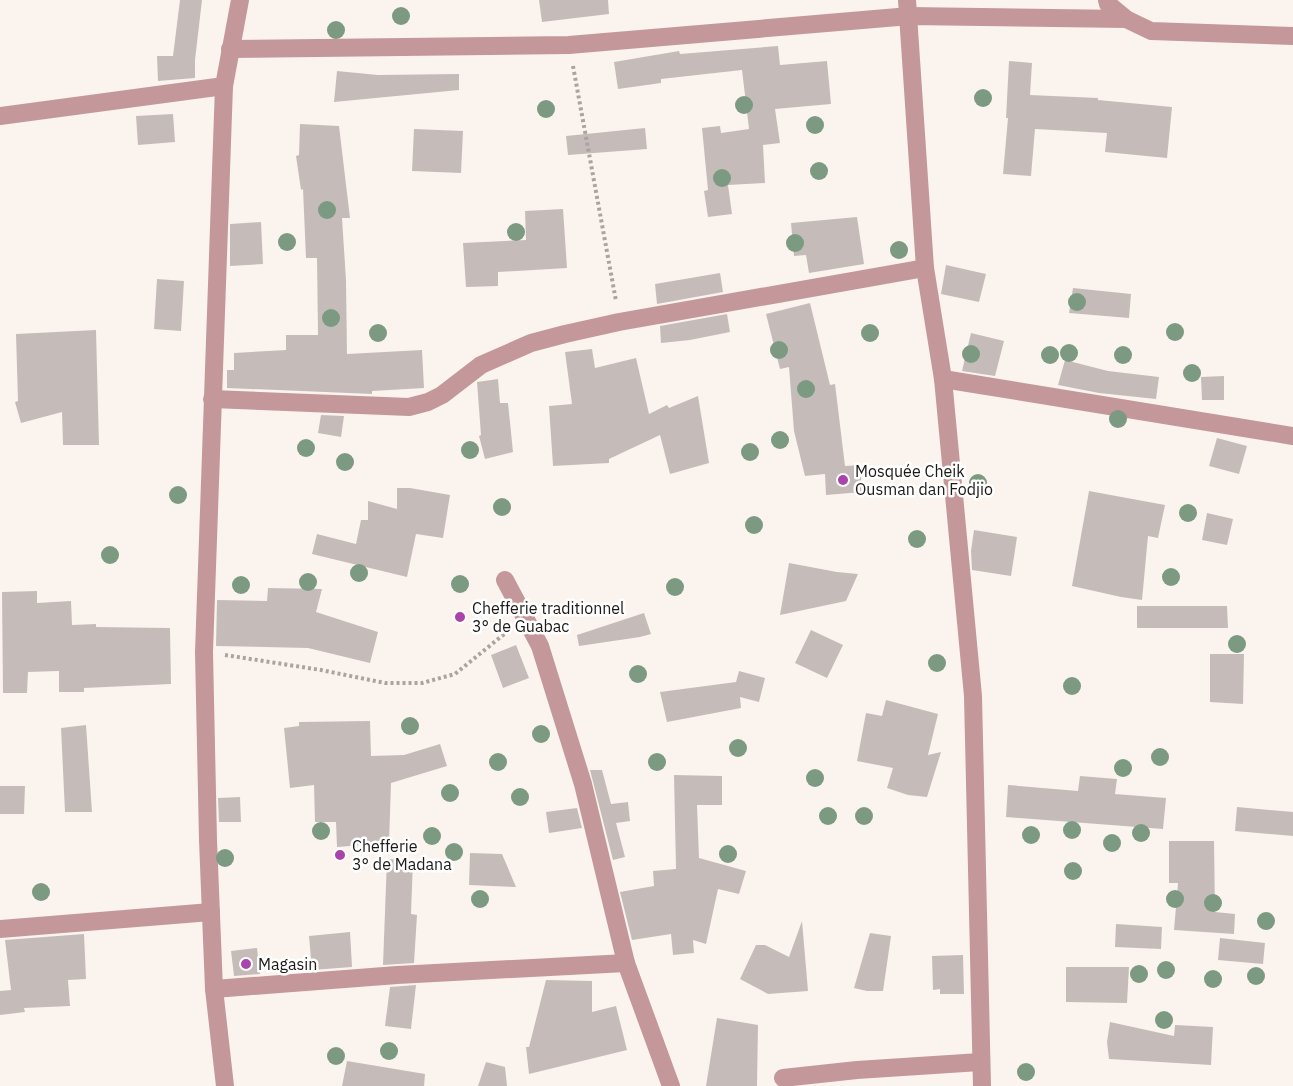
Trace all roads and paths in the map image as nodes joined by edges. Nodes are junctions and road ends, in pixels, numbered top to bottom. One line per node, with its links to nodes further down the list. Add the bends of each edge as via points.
1 (240, 0): 7 (street)
2 (1107, 0): 4 (street)
3 (908, 8): 4 (street); 6 (street); 10 (street)
4 (1126, 19): 5 (street, via 1151,31)
5 (1293, 36)
6 (569, 45): 7 (street); 11 (path)
7 (230, 49): 8 (street)
8 (224, 86): 9 (street); 13 (street)
9 (0, 116)
10 (925, 268): 11 (street); 12 (street)
11 (620, 322): 13 (street, via 531,343 482,365 442,395 409,407)
12 (943, 379): 14 (street); 22 (street, via 973,696)
13 (212, 399): 17 (street)
14 (1293, 436)
15 (505, 580): 16 (street)
16 (524, 618): 17 (path, via 455,674 422,683 385,683); 20 (street, via 540,646 584,784)
17 (204, 652): 18 (street)
18 (211, 912): 19 (street); 21 (street)
19 (0, 929)
20 (626, 963): 21 (street); 25 (street)
21 (214, 989): 24 (street)
22 (980, 1062): 23 (street); 26 (street)
23 (783, 1078)
24 (225, 1086)
25 (671, 1086)
26 (982, 1086)

